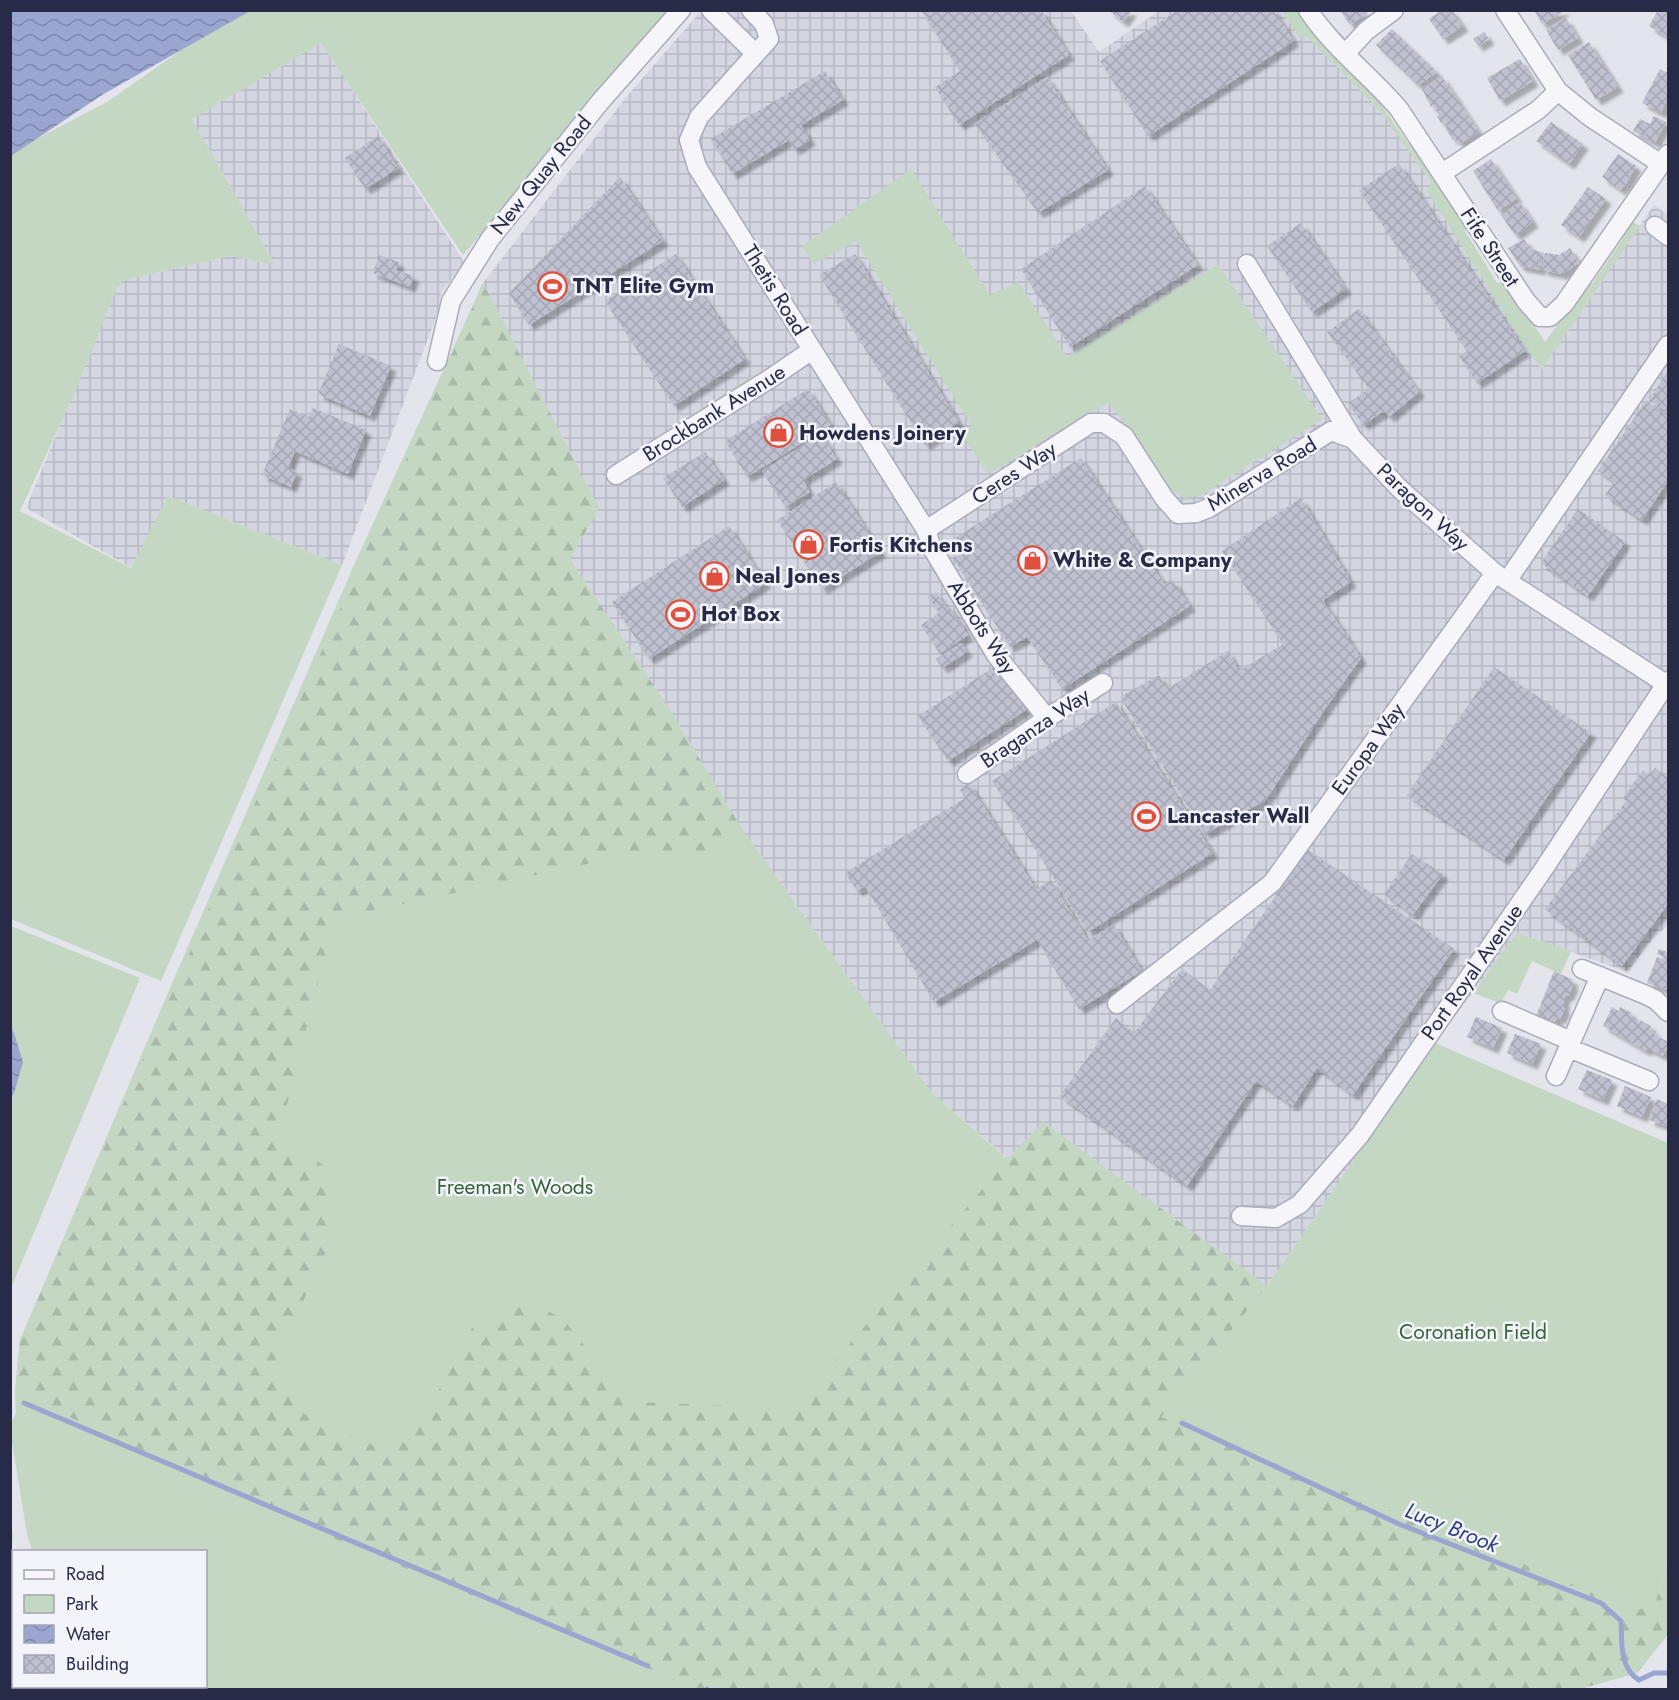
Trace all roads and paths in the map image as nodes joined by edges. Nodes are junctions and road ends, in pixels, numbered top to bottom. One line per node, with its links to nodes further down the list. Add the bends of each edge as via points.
1 (681, 10): 15 (street, New Quay Road, via 600,102 490,239 451,300)
2 (711, 10): 7 (street)
3 (751, 10): 7 (street, Thetis Road, via 764,24 769,39)
4 (1308, 10): 8 (street, Fife Street)
5 (1394, 10): 8 (street)
6 (1504, 10): 9 (street)
7 (755, 53): 14 (street, Thetis Road, via 699,117 689,140 697,167)
8 (1345, 54): 11 (street, Fife Street, via 1399,109)
9 (1558, 91): 10 (street, via 1590,117); 11 (street, via 1538,110)
10 (1665, 159): 11 (street, Fife Street, via 1564,304 1545,318 1526,301)
11 (1442, 173)
12 (1246, 264): 17 (street, Paragon Way)
13 (1668, 345): 20 (street, Europa Way)
14 (812, 350): 18 (street, Brockbank Avenue); 19 (street, Thetis Road)
15 (437, 361)
16 (1104, 423): 17 (street, Minerva Road, via 1124,436 1178,514 1209,508 1331,431); 19 (street, Ceres Way, via 1091,423)
17 (1353, 439): 20 (street, Paragon Way, via 1400,489)
18 (616, 475)
19 (926, 530): 23 (street, Abbots Way, via 932,548 996,655)
20 (1501, 577): 21 (street, Paragon Way); 27 (street, Europa Way, via 1272,883)
21 (1667, 682): 33 (street, Port Royal Avenue, via 1360,1135 1300,1204 1276,1218)
22 (1103, 683): 23 (street, Braganza Way)
23 (1047, 718): 24 (street, Braganza Way)
24 (967, 774)
25 (1582, 969): 26 (street)
26 (1600, 976): 29 (street, via 1656,1000); 30 (street)
27 (1117, 1004)
28 (1502, 1011): 30 (street)
29 (1668, 1012)
30 (1570, 1044): 31 (street); 32 (street)
31 (1556, 1076)
32 (1649, 1082)
33 (1241, 1216)

